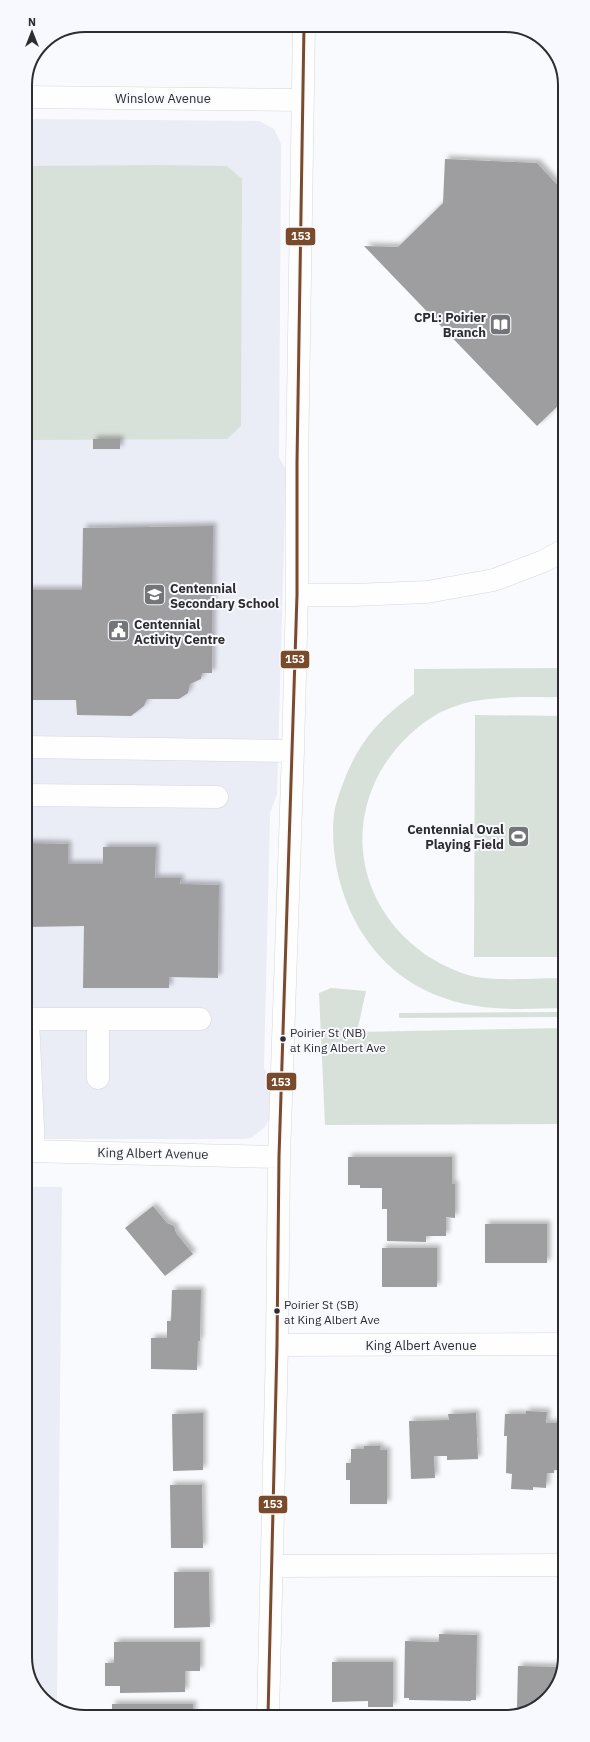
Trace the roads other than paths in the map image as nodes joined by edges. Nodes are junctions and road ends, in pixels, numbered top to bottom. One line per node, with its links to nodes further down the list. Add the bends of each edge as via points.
1 (304, 32): 3 (street)
2 (32, 97): 3 (street, Winslow Avenue)
3 (302, 100): 5 (street)
4 (558, 553): 5 (street, via 487,582 427,592)
5 (297, 595): 7 (street)
6 (32, 748): 7 (street)
7 (293, 751): 15 (street)
8 (32, 795): 9 (street)
9 (217, 797)
10 (32, 1018): 11 (street)
11 (98, 1019): 12 (street); 13 (street)
12 (200, 1019)
13 (98, 1078)
14 (32, 1151): 15 (street, King Albert Avenue)
15 (279, 1157): 17 (street)
16 (558, 1344): 17 (street, King Albert Avenue)
17 (278, 1345): 19 (street)
18 (558, 1565): 19 (street)
19 (272, 1566): 20 (street)
20 (268, 1710)

